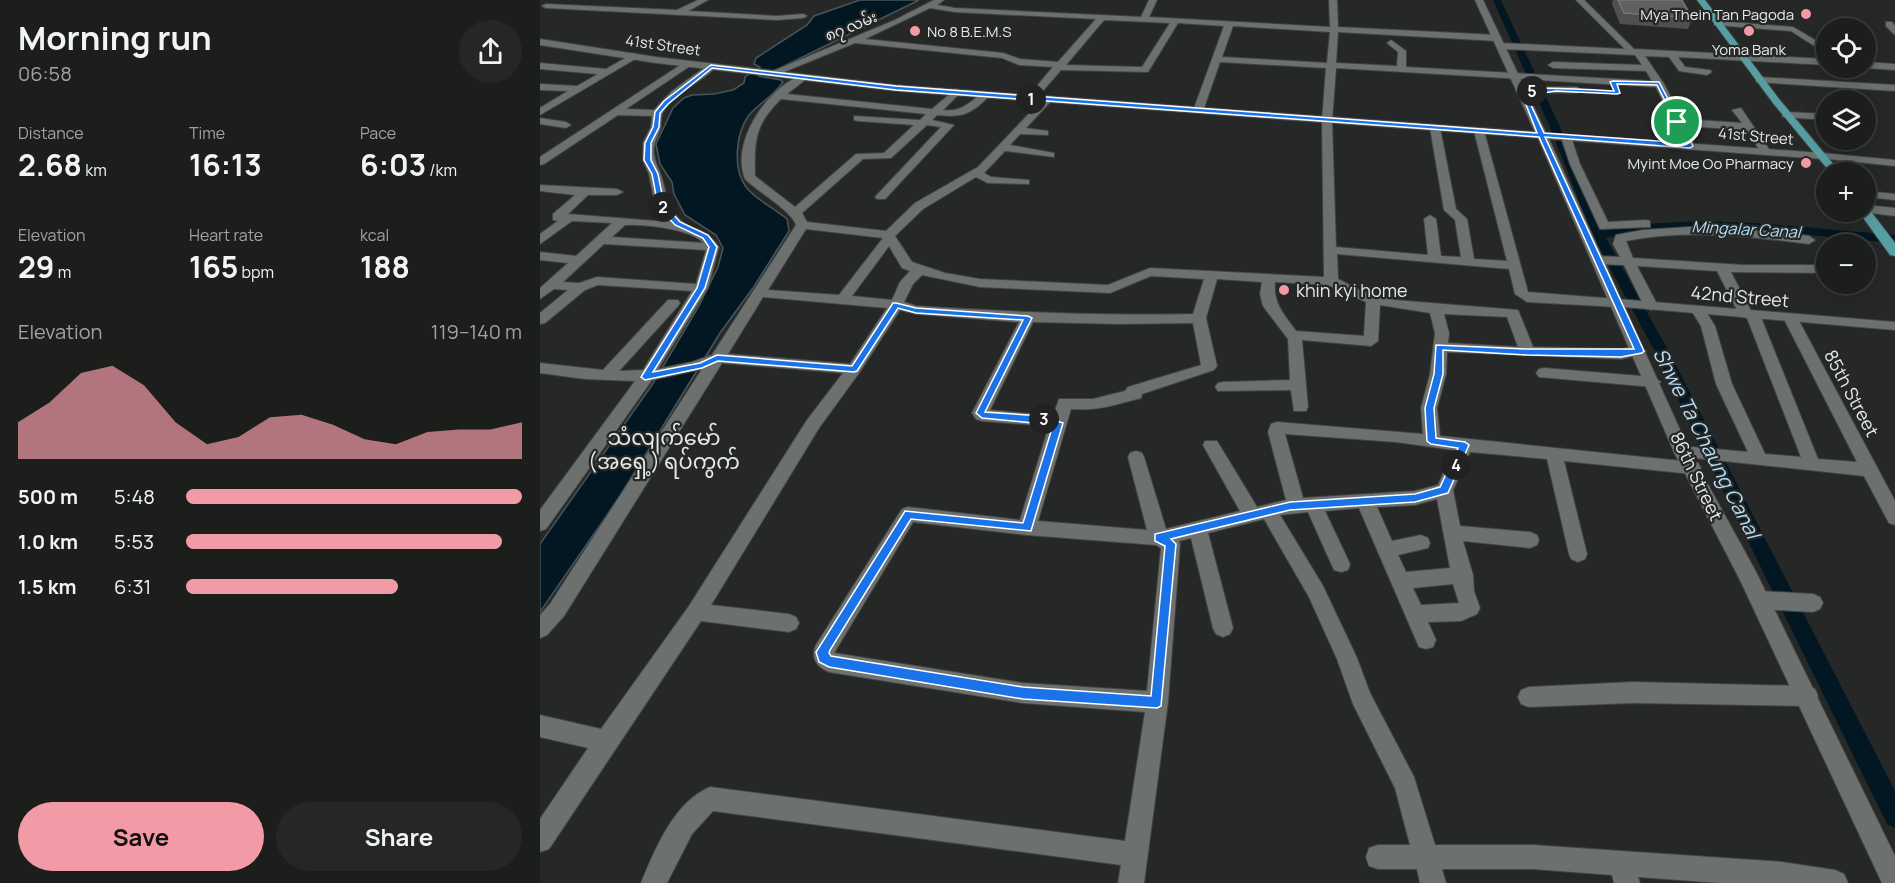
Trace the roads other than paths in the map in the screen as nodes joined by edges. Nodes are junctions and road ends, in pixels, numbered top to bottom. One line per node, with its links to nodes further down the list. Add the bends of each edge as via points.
1 (559, 0): 10 (street)
2 (705, 0): 11 (street)
3 (940, 0): 9 (street, ၈၇ လမ်း)
4 (1153, 0): 14 (street)
5 (1333, 0): 18 (street)
6 (1479, 0): 22 (street, 86th Street)
7 (1580, 0): 25 (street)
8 (1701, 0): 17 (main road)
9 (929, 6): 13 (street); 19 (street, ၈၇ လမ်း)
10 (543, 8): 11 (street)
11 (679, 13): 12 (street)
12 (803, 16)
13 (1102, 17): 14 (street); 34 (street)
14 (1144, 18): 15 (street)
15 (1176, 20): 16 (street); 34 (street, via 1146,70)
16 (1230, 22): 18 (street); 29 (street)
17 (1717, 23): 23 (street, via 1793,29); 28 (main road)
18 (1334, 28): 22 (street); 32 (street)
19 (853, 40): 34 (street, via 1003,56 1019,62); 43 (street, ၈၇ လမ်း)
20 (540, 42): 27 (street, 41st Street)
21 (1390, 43): 40 (street, via 1402,51)
22 (1503, 43): 24 (street); 45 (street, 86th Street)
23 (1816, 44)
24 (1548, 48): 25 (street); 33 (street)
25 (1634, 51): 26 (street); 38 (street)
26 (1671, 53): 28 (street); 42 (street, via 1682,69)
27 (634, 56): 31 (street, 41st Street); 41 (street)
28 (1742, 56): 30 (street); 48 (main road)
29 (1216, 59): 32 (street); 65 (street)
30 (1816, 61)
31 (688, 64): 36 (street, 41st Street); 66 (street)
32 (1330, 64): 40 (street); 73 (street)
33 (1552, 65): 38 (street); 47 (street)
34 (1058, 66): 61 (street)
35 (1876, 66): 39 (street)
36 (711, 67): 43 (street, 41st Street); 68 (street, via 675,93)
37 (542, 68): 41 (street)
38 (1649, 68): 51 (street)
39 (1894, 68)
40 (1401, 69): 45 (street)
41 (608, 72): 49 (street)
42 (1707, 72)
43 (771, 74): 46 (street, 41st Street)
44 (540, 77): 49 (street)
45 (1520, 77): 47 (street); 55 (street, 86th Street)
46 (802, 78): 57 (street, 41st Street); 60 (street)
47 (1555, 78): 50 (street)
48 (1759, 80): 53 (street); 69 (main road)
49 (592, 81): 54 (street)
50 (1613, 82): 51 (street); 58 (street)
51 (1659, 84): 74 (street)
52 (540, 87): 54 (street)
53 (1895, 88)
54 (578, 89): 63 (street)
55 (1527, 90): 56 (street); 82 (street, 86th Street)
56 (1588, 91)
57 (956, 93): 59 (street, 41st Street); 67 (street)
58 (1617, 93)
59 (985, 95): 61 (street, 41st Street); 67 (street, via 963,113)
60 (779, 96): 67 (street); 103 (street, via 757,122 749,140 749,177)
61 (1031, 99): 62 (street, 41st Street)
62 (1047, 100): 65 (street, 41st Street); 79 (street)
63 (541, 110)
64 (1737, 110): 77 (street)
65 (1197, 111): 73 (street, 41st Street)
66 (616, 112): 68 (street); 89 (street)
67 (935, 112): 75 (street)
68 (657, 113): 107 (street, via 656,127 648,143 648,160 661,204)
69 (1787, 114): 70 (street); 88 (main road)
70 (1816, 116)
71 (858, 118): 75 (street)
72 (540, 121): 76 (street)
73 (1327, 121): 78 (street, 41st Street); 114 (street)
74 (1677, 122): 77 (street); 84 (street)
75 (923, 123): 98 (street, via 949,125); 103 (street, via 887,156 857,158)
76 (566, 124)
77 (1750, 127): 86 (street)
78 (1435, 128): 80 (street, 41st Street); 120 (street, via 1450,210 1461,219)
79 (1018, 131): 81 (street); 85 (street)
80 (1479, 131): 82 (street, 41st Street); 122 (street)
81 (1044, 133)
82 (1544, 135): 83 (street, 41st Street); 119 (street, 86th Street)
83 (1564, 137): 84 (street, 41st Street); 108 (street, via 1604,226)
84 (1690, 146): 86 (street, 41st Street)
85 (1003, 147): 87 (street); 92 (street)
86 (1766, 152): 88 (street, 41st Street)
87 (1050, 155)
88 (1822, 156): 90 (main road); 91 (street, 41st Street)
89 (540, 162)
90 (1827, 162)
91 (1895, 163)
92 (977, 173): 93 (street, via 988,180); 109 (street, via 919,206)
93 (1024, 182)
94 (540, 188): 95 (street)
95 (585, 192): 96 (street); 102 (street, via 557,216)
96 (617, 192)
97 (1876, 195): 99 (street)
98 (881, 197)
99 (1895, 197)
100 (1895, 212): 101 (street)
101 (1876, 213)
102 (569, 218): 105 (street); 110 (street)
103 (799, 219): 109 (street); 132 (street)
104 (1430, 219): 117 (street)
105 (622, 221): 107 (street, via 650,221 658,226); 111 (street)
106 (1873, 222): 115 (main road)
107 (677, 224): 113 (street, via 706,237)
108 (1720, 224)
109 (889, 236): 124 (street, via 907,265); 134 (street)
110 (540, 240)
111 (603, 240): 113 (street); 118 (street)
112 (1809, 240): 121 (street, via 1720,232 1648,233 1618,240)
113 (713, 247): 131 (street)
114 (1329, 250): 117 (street); 128 (street)
115 (1894, 250)
116 (540, 256): 118 (street)
117 (1435, 259): 120 (street)
118 (581, 260): 129 (street)
119 (1603, 261): 121 (street); 137 (street, 86th Street)
120 (1468, 262): 122 (street)
121 (1628, 262): 123 (street); 139 (street)
122 (1515, 266): 137 (street, 42nd Street, via 1522,294 1527,298)
123 (1722, 268): 125 (street); 142 (street)
124 (919, 270): 126 (street, via 980,283 1110,289 1150,272); 138 (street)
125 (1816, 270)
126 (1212, 275): 127 (street); 144 (street)
127 (1269, 278): 128 (street); 148 (street, via 1270,306)
128 (1331, 281): 135 (street)
129 (550, 283): 130 (street); 133 (street)
130 (580, 287): 131 (street, via 598,281); 146 (street)
131 (701, 288): 157 (street)
132 (759, 293): 134 (street); 152 (street)
133 (540, 295)
134 (843, 299): 138 (street)
135 (1373, 300): 140 (street); 148 (street, via 1371,341)
136 (673, 303): 156 (street)
137 (1623, 303): 139 (street, 42nd Street); 150 (street, 86th Street)
138 (896, 305): 143 (street, via 916,310); 153 (street)
139 (1649, 306): 141 (street, 42nd Street)
140 (1436, 309): 149 (street, via 1442,333); 151 (street, via 1513,313)
141 (1698, 310): 142 (street, 42nd Street); 169 (street, via 1708,326 1724,384)
142 (1749, 315): 145 (street, 42nd Street); 170 (street)
143 (1028, 318): 144 (street); 162 (street, via 980,413)
144 (1199, 318): 162 (street, via 1207,368 1133,391 1135,394 1107,404 1065,403)
145 (1791, 319): 147 (street, 42nd Street); 171 (street, 85th Street)
146 (540, 320)
147 (1895, 326)
148 (1292, 335): 159 (street)
149 (1439, 347): 151 (street); 163 (street, via 1438,374 1429,408)
150 (1639, 351): 151 (street); 158 (street, 86th Street)
151 (1527, 352)
152 (710, 362): 153 (street); 157 (street); 196 (street, via 557,610)
153 (854, 369): 192 (street, via 813,424)
154 (542, 370): 156 (street)
155 (1544, 373): 158 (street)
156 (607, 375): 157 (street)
157 (649, 377): 178 (street)
158 (1653, 382): 168 (street, 86th Street)
159 (1298, 385): 160 (street); 161 (street)
160 (1223, 387)
161 (1300, 407)
162 (1058, 423): 179 (street)
163 (1431, 441): 165 (street); 175 (street, via 1277,428)
164 (1211, 445): 176 (street)
165 (1465, 445): 166 (street); 172 (street)
166 (1554, 455): 168 (street); 186 (street)
167 (1136, 457): 182 (street)
168 (1691, 458): 169 (street); 190 (street, 86th Street)
169 (1760, 460): 170 (street)
170 (1812, 465): 171 (street)
171 (1871, 470): 173 (street, 85th Street)
172 (1444, 490): 174 (street, via 1415,498); 181 (street)
173 (1889, 495): 177 (street, 85th Street)
174 (1365, 501): 175 (street); 185 (street)
175 (1305, 505): 176 (street); 187 (street)
176 (1261, 513): 180 (street); 206 (street, via 1281,535 1316,592 1347,658 1360,697 1406,785)
177 (1895, 518)
178 (540, 524)
179 (1027, 528): 182 (street); 200 (street, via 908,514 826,646 824,658 829,662 1023,693)
180 (1198, 529): 182 (street); 195 (street)
181 (1453, 533): 183 (street); 188 (street)
182 (1159, 538): 200 (street, via 1171,544)
183 (1530, 540)
184 (1422, 543): 185 (street)
185 (1386, 550): 189 (street)
186 (1578, 554)
187 (1341, 564)
188 (1462, 575): 189 (street); 193 (street, via 1470,608)
189 (1400, 581): 193 (street)
190 (1769, 600): 191 (street); 198 (street, 86th Street)
191 (1806, 602)
192 (696, 612): 194 (street); 202 (street)
193 (1416, 614): 197 (street)
194 (789, 623)
195 (1223, 628)
196 (540, 629)
197 (1426, 640)
198 (1807, 696): 199 (street, via 1642,690); 213 (street, 86th Street)
199 (1529, 697)
200 (1157, 702): 204 (street)
201 (540, 726): 202 (street)
202 (606, 741): 203 (street)
203 (540, 840)
204 (1135, 855): 209 (street, via 710,799 698,806 686,822); 210 (street)
205 (1378, 857): 206 (street)
206 (1426, 858): 207 (street, via 1533,857); 211 (street)
207 (1625, 873): 208 (street)
208 (1683, 876): 212 (street, via 1782,875)
209 (654, 883)
210 (1131, 883)
211 (1433, 883)
212 (1835, 883)
213 (1895, 883)

